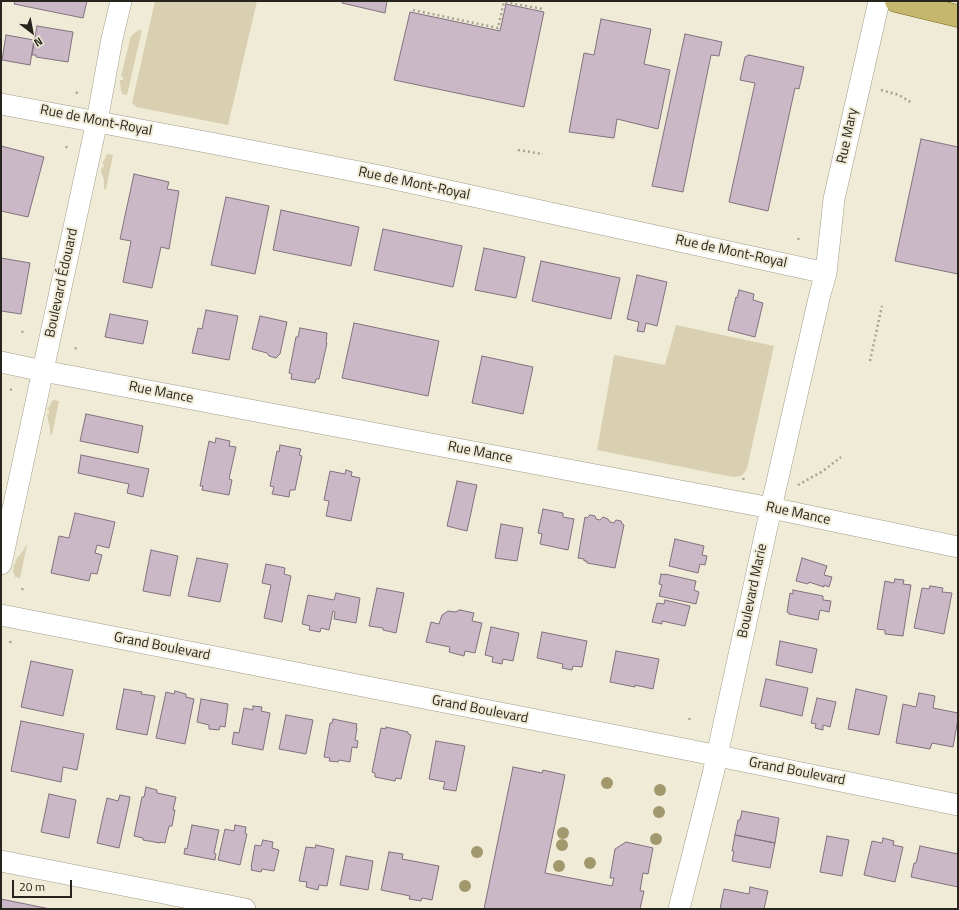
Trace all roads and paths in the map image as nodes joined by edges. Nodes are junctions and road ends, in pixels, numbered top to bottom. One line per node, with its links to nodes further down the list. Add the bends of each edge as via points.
1 (121, 1): 11 (street, Boulevard Édouard)
2 (879, 1): 14 (street, Rue Mary, via 834,199)
3 (896, 1): 7 (main road)
4 (517, 4): 5 (path); 6 (path, via 504,2 498,28)
5 (543, 8)
6 (413, 10)
7 (958, 16)
8 (881, 90): 10 (path, via 898,95)
9 (1, 104): 11 (street, Rue de Mont-Royal)
10 (912, 104)
11 (97, 121): 14 (street, Rue de Mont-Royal, via 385,177); 18 (street, Boulevard Édouard)
12 (518, 150): 13 (path)
13 (543, 154)
14 (826, 273): 21 (street, Boulevard Marie)
15 (882, 306): 16 (path)
16 (870, 361)
17 (1, 362): 18 (street, Rue Mance)
18 (43, 371): 21 (street, Rue Mance); 23 (street, Boulevard Édouard)
19 (841, 457): 20 (path, via 824,471)
20 (794, 487)
21 (771, 508): 22 (street, Rue Mance); 25 (street, Boulevard Marie)
22 (958, 547)
23 (1, 564)
24 (1, 615): 25 (street, Grand Boulevard)
25 (717, 756): 26 (street, Grand Boulevard); 29 (street, Boulevard Marie)
26 (958, 804)
27 (1, 861): 28 (street)
28 (245, 909)
29 (679, 909)

